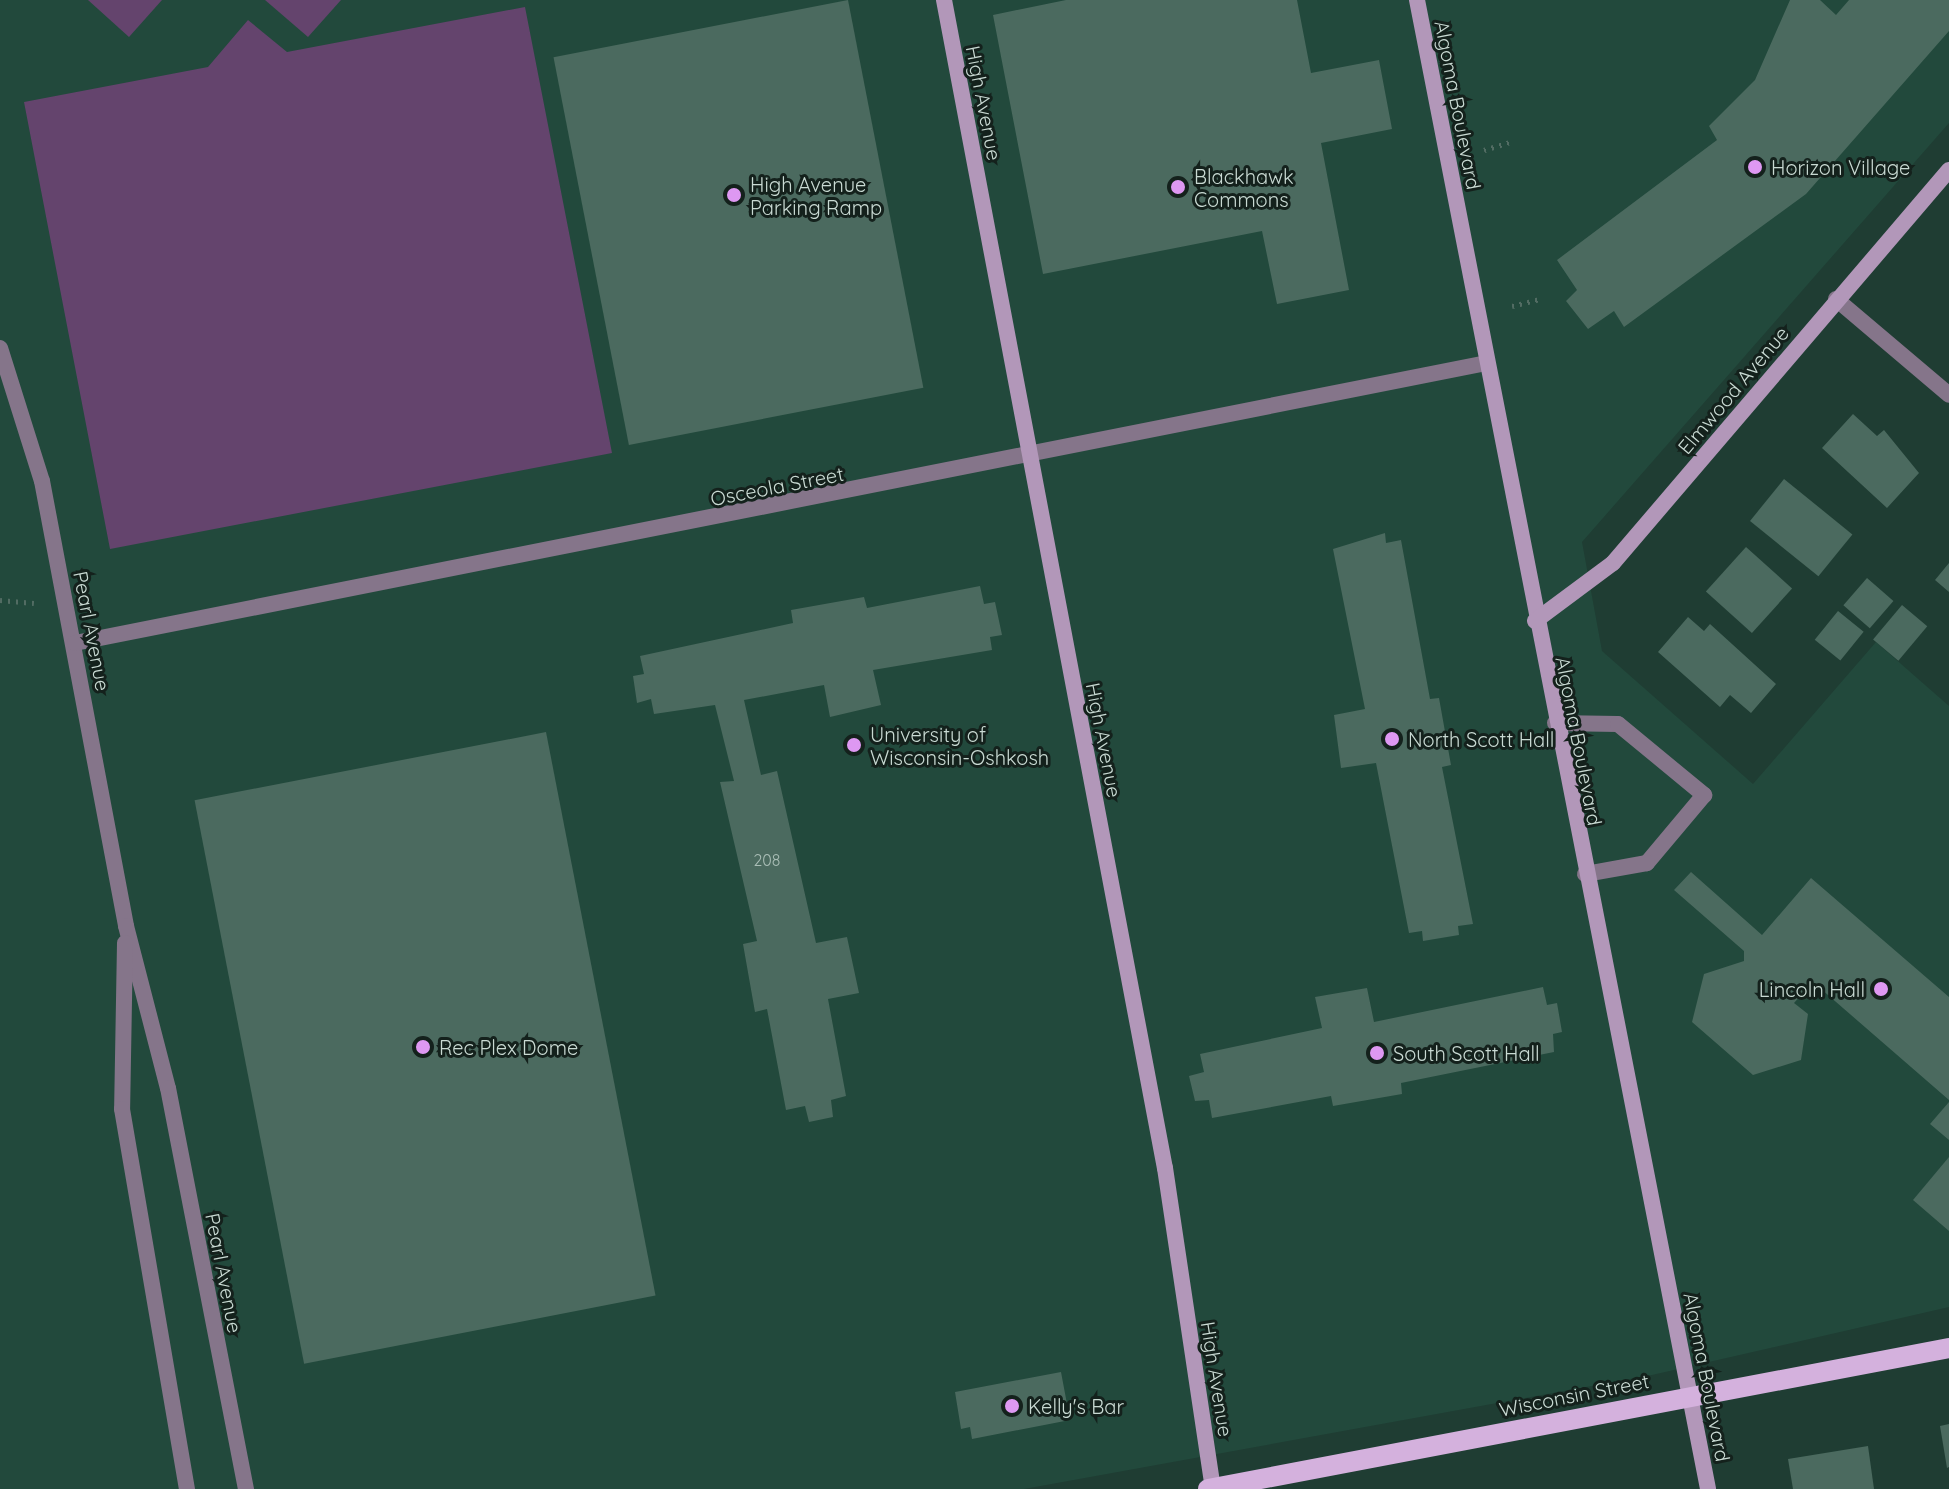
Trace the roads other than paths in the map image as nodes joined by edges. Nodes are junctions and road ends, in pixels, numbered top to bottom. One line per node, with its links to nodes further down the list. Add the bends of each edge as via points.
1 (944, 0): 8 (main road, High Avenue)
2 (1417, 0): 6 (main road, Algoma Boulevard)
3 (1949, 170): 4 (main road, Elmwood Avenue)
4 (1836, 299): 7 (street); 9 (main road, Elmwood Avenue, via 1613,563)
5 (0, 348): 10 (street, Pearl Avenue, via 42,481)
6 (1486, 363): 8 (street, Osceola Street); 9 (main road, Algoma Boulevard)
7 (1949, 395)
8 (1029, 457): 10 (street, Osceola Street); 18 (main road, High Avenue, via 1165,1168)
9 (1535, 621): 11 (main road, Algoma Boulevard)
10 (75, 643): 13 (street, Pearl Avenue)
11 (1555, 723): 12 (main road, Algoma Boulevard); 12 (street, via 1618,724 1704,795 1647,863)
12 (1585, 874): 15 (main road, Algoma Boulevard)
13 (126, 926): 16 (street, Pearl Avenue, via 122,1109); 17 (street, Pearl Avenue, via 168,1088)
14 (1949, 1348): 15 (main road, Wisconsin Street)
15 (1692, 1397): 18 (main road, Wisconsin Street); 19 (main road, Algoma Boulevard)
16 (187, 1489)
17 (246, 1489)
18 (1211, 1489)
19 (1708, 1489)

